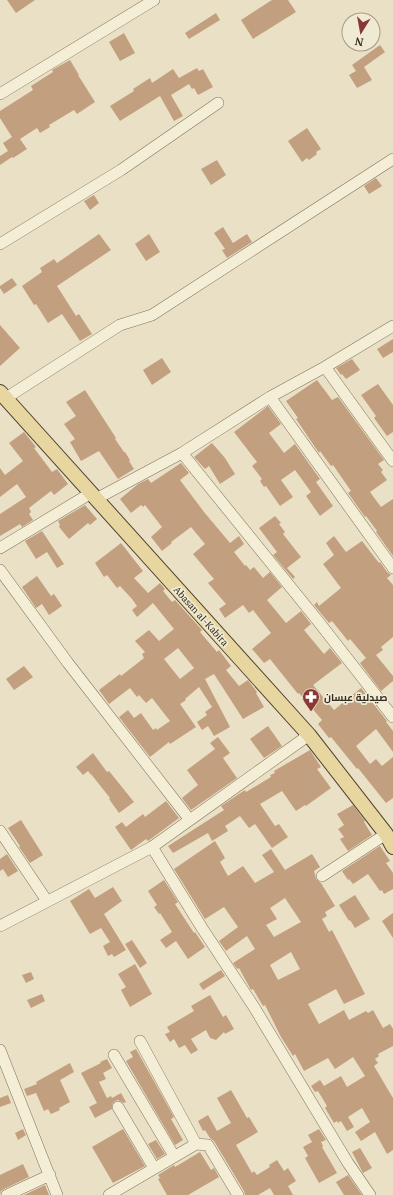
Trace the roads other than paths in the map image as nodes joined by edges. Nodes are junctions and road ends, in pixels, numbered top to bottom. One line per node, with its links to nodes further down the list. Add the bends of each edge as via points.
1 (154, 0): 2 (street)
2 (0, 94)
3 (218, 103): 5 (street, via 121,170)
4 (393, 159): 8 (street, via 152,315 120,325)
5 (0, 244)
6 (393, 326): 7 (street)
7 (325, 367): 9 (street); 11 (street)
8 (3, 395): 12 (main road, Abasan al-Kabira)
9 (270, 397): 10 (street); 14 (street)
10 (182, 452): 12 (street); 16 (street)
11 (393, 461)
12 (93, 496): 13 (street); 17 (main road, Abasan al-Kabira)
13 (0, 548)
14 (393, 568)
15 (0, 570): 18 (street, via 68,663)
16 (393, 717)
17 (309, 735): 18 (street); 20 (main road, Abasan al-Kabira)
18 (190, 820): 21 (street)
19 (0, 831): 24 (street)
20 (386, 834): 22 (main road, Abasan al-Kabira); 23 (street)
21 (152, 846): 24 (street); 38 (street)
22 (393, 847)
23 (322, 876)
24 (47, 901): 25 (street)
25 (0, 925)
26 (140, 1040): 30 (street)
27 (0, 1050): 33 (street)
28 (114, 1055): 31 (street)
29 (118, 1107): 32 (street)
30 (196, 1144): 31 (street); 37 (street, via 208,1145)
31 (174, 1156): 32 (street)
32 (154, 1168): 36 (street)
33 (50, 1175): 34 (street); 35 (street)
34 (7, 1195)
35 (57, 1195)
36 (109, 1195)
37 (238, 1195)
38 (370, 1195)

